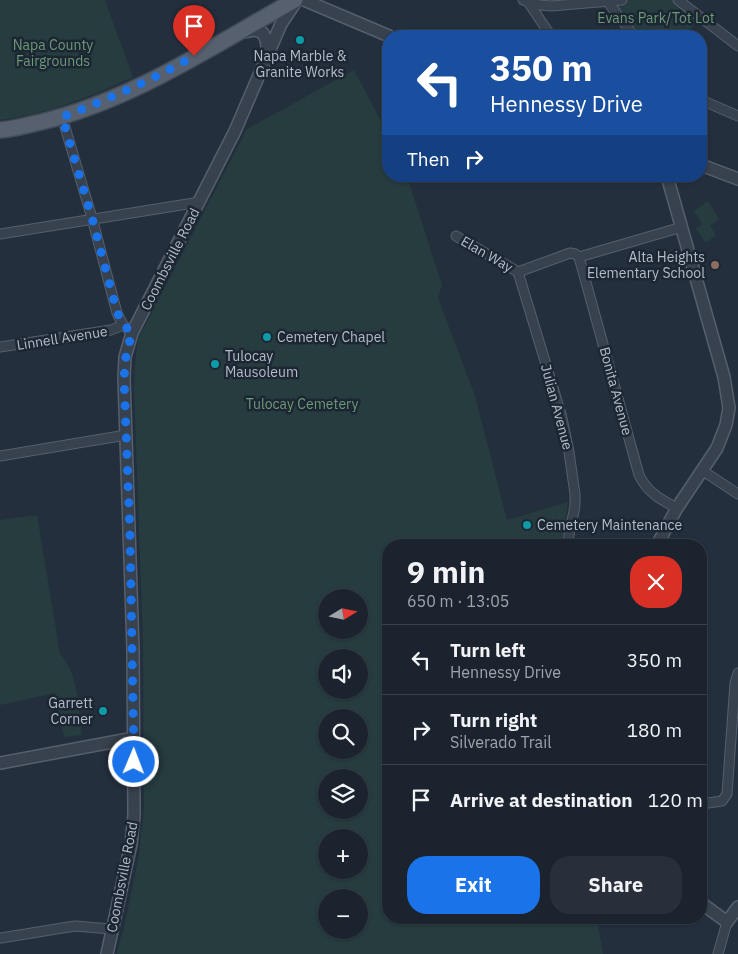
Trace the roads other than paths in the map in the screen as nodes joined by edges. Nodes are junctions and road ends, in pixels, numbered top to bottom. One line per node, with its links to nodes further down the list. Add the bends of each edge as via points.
1 (296, 0): 9 (main road); 12 (street, Coombsville Road)
2 (304, 0): 10 (street)
3 (622, 0): 6 (street)
4 (680, 0): 11 (street)
5 (526, 1): 6 (street, via 551,6); 7 (street)
6 (607, 1): 8 (street)
7 (548, 30)
8 (629, 30)
9 (236, 33): 12 (street, via 260,32 266,40); 15 (main road, via 139,86)
10 (382, 33)
11 (738, 46)
12 (268, 52): 20 (street, Coombsville Road, via 235,131)
13 (707, 103): 14 (street)
14 (738, 116)
15 (62, 117): 16 (main road); 21 (street)
16 (0, 130)
17 (707, 167): 18 (street)
18 (738, 180)
19 (669, 182): 22 (street)
20 (200, 202): 21 (street); 27 (street, Coombsville Road)
21 (92, 218): 23 (street); 27 (street, via 117,312)
22 (682, 228): 25 (street); 31 (street, via 729,398 726,425)
23 (0, 234)
24 (456, 236): 26 (street, Elan Way)
25 (579, 257): 26 (street, via 570,253); 33 (street, Bonita Avenue, via 639,475 648,489)
26 (518, 272): 34 (street, Julian Avenue, via 562,414 575,494)
27 (128, 329): 28 (street, Linnell Avenue); 29 (street, Coombsville Road, via 124,378)
28 (0, 347)
29 (126, 435): 30 (street); 37 (street, Coombsville Road)
30 (0, 456)
31 (703, 471): 32 (street); 33 (street)
32 (738, 494)
33 (677, 508): 35 (street)
34 (568, 539)
35 (661, 539)
36 (738, 673): 39 (street, via 727,794 722,801)
37 (134, 738): 38 (street); 43 (street, Coombsville Road, via 131,844)
38 (0, 763)
39 (707, 803)
40 (707, 907): 42 (street)
41 (738, 907): 42 (street)
42 (727, 922): 46 (street)
43 (111, 930): 44 (street, via 76,926); 45 (street, Coombsville Road)
44 (1, 938)
45 (107, 954)
46 (718, 954)

